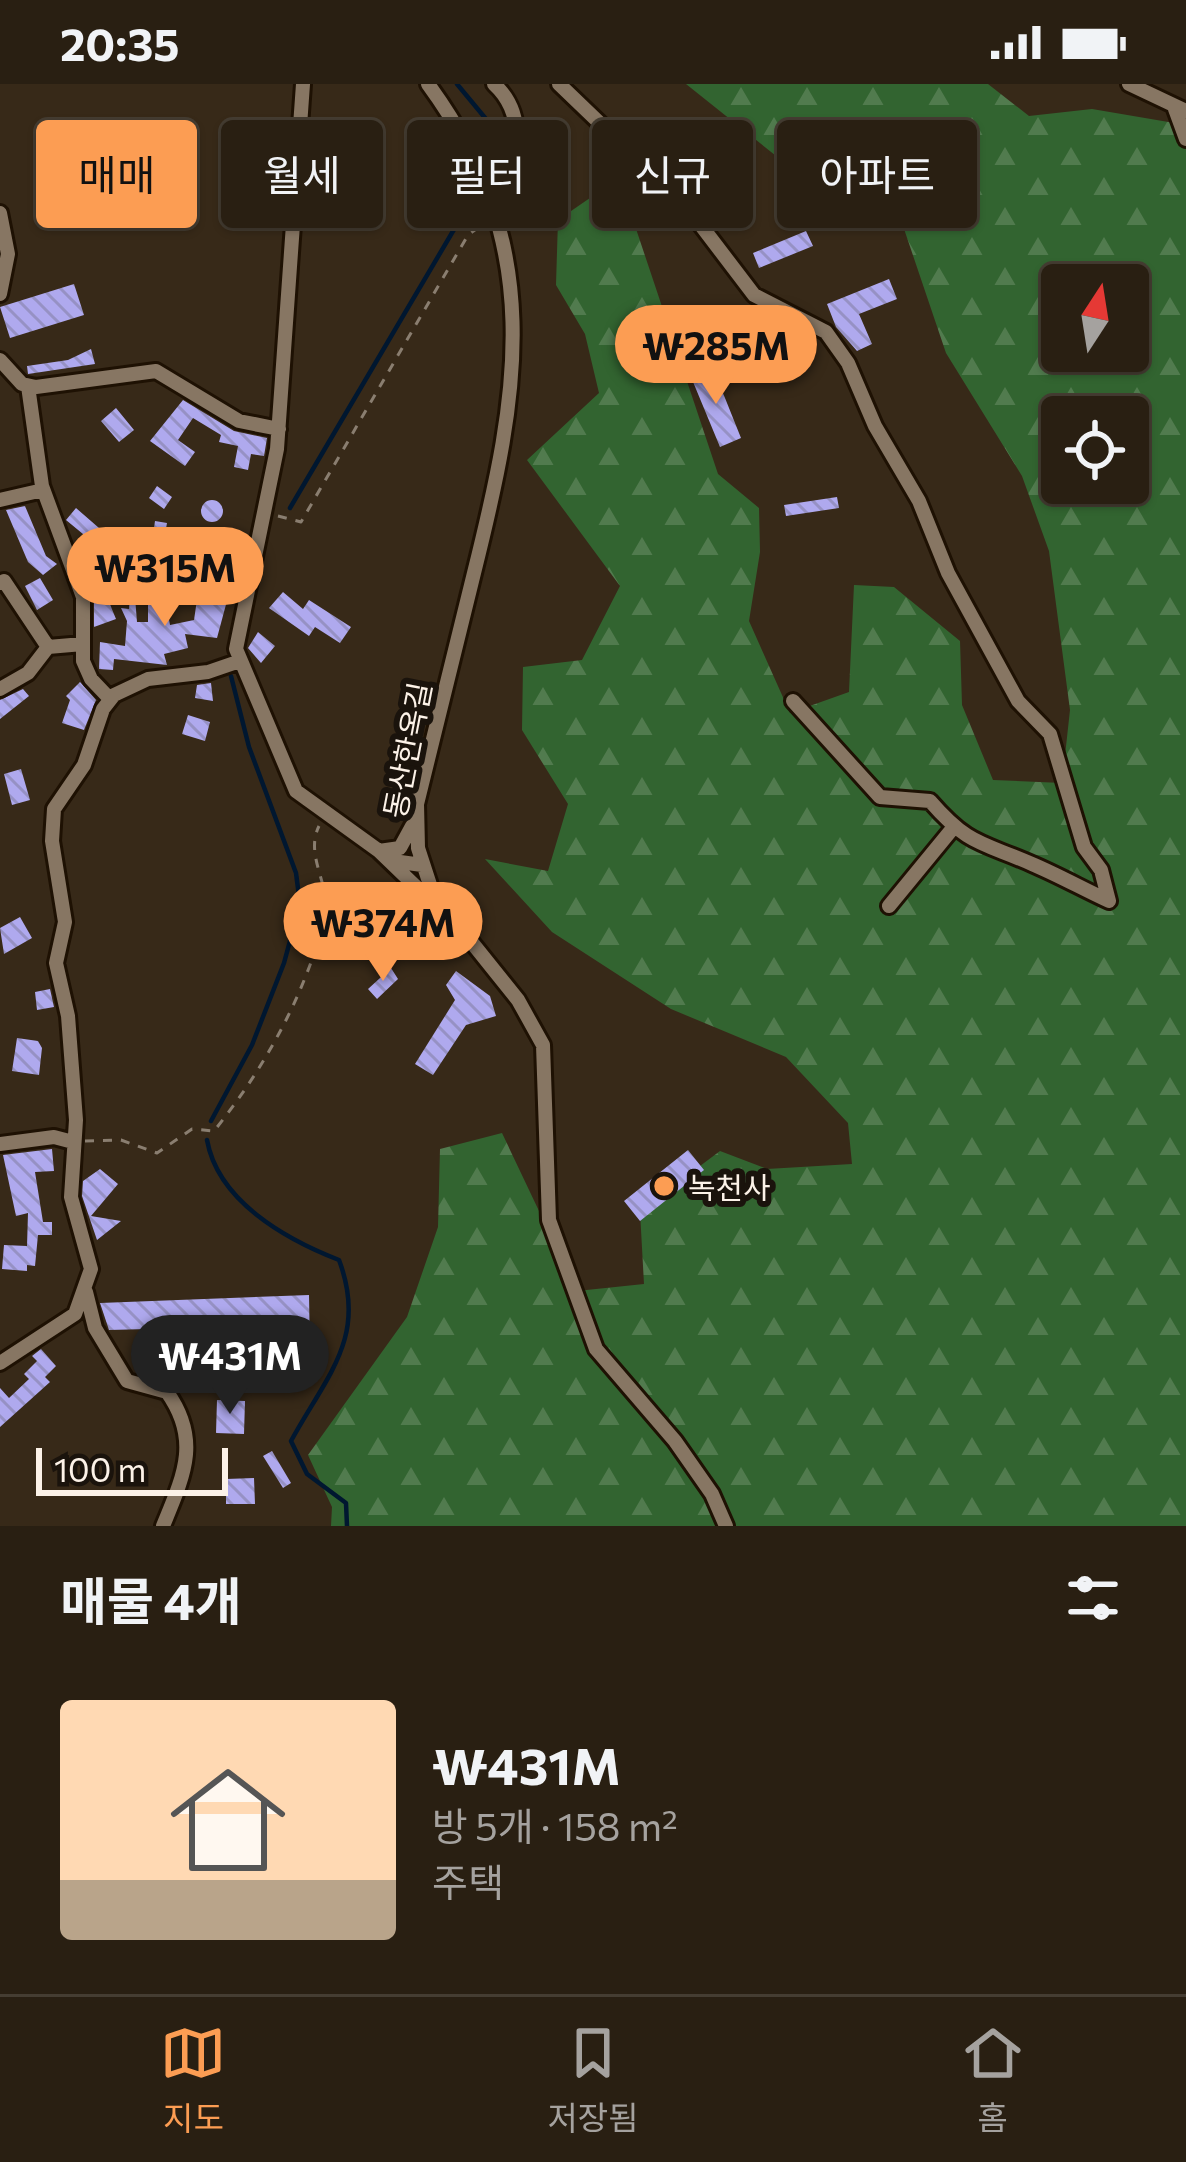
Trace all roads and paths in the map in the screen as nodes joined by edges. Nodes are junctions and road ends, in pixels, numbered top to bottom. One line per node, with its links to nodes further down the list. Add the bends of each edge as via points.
1 (302, 84): 16 (street)
2 (428, 84): 7 (street, 동산한옥길)
3 (494, 84): 8 (street)
4 (559, 84): 29 (street, via 687,207 754,295 826,332 848,363 970,613 1018,701 1050,734 1109,901)
5 (1129, 84): 6 (street)
6 (1180, 110): 9 (street)
7 (448, 120)
8 (516, 120)
9 (1186, 139)
10 (0, 213): 13 (street, via 8,254)
11 (473, 228): 19 (path, via 301,522)
12 (495, 228): 27 (street, 동산한옥길, via 514,310 515,383)
13 (0, 294)
14 (0, 360): 15 (street)
15 (28, 386): 16 (street, via 156,371 239,421); 17 (street)
16 (279, 429): 19 (street)
17 (43, 490): 18 (street); 21 (street, via 83,597)
18 (0, 500)
19 (265, 513): 23 (street, via 236,638)
20 (0, 583): 22 (street)
21 (83, 644): 22 (street); 25 (street, via 87,673)
22 (48, 647): 24 (street, via 28,673)
23 (240, 661): 25 (street, via 148,679); 28 (street, via 291,784)
24 (0, 689)
25 (110, 699): 34 (street, via 53,819 65,914 56,963 68,1016)
26 (793, 701): 29 (street, via 880,796 929,801)
27 (417, 804): 30 (street, via 404,845); 31 (street, 동산한옥길)
28 (325, 813): 30 (street); 34 (path, via 313,838 326,911 281,1034 246,1091 214,1131 192,1130 157,1154 122,1140)
29 (953, 828): 32 (street)
30 (379, 851): 31 (street); 33 (street)
31 (422, 865): 33 (street, 동산한옥길)
32 (889, 906)
33 (445, 913): 39 (street, 동산한옥길, via 518,1000 542,1046 549,1220 596,1348 675,1441)
34 (73, 1142): 35 (street); 36 (street, via 71,1197 91,1261)
35 (0, 1144)
36 (86, 1292): 37 (street, via 75,1314); 38 (street, via 95,1328 127,1382 167,1392 186,1419 188,1450)
37 (0, 1363)
38 (164, 1526)
39 (726, 1526)

